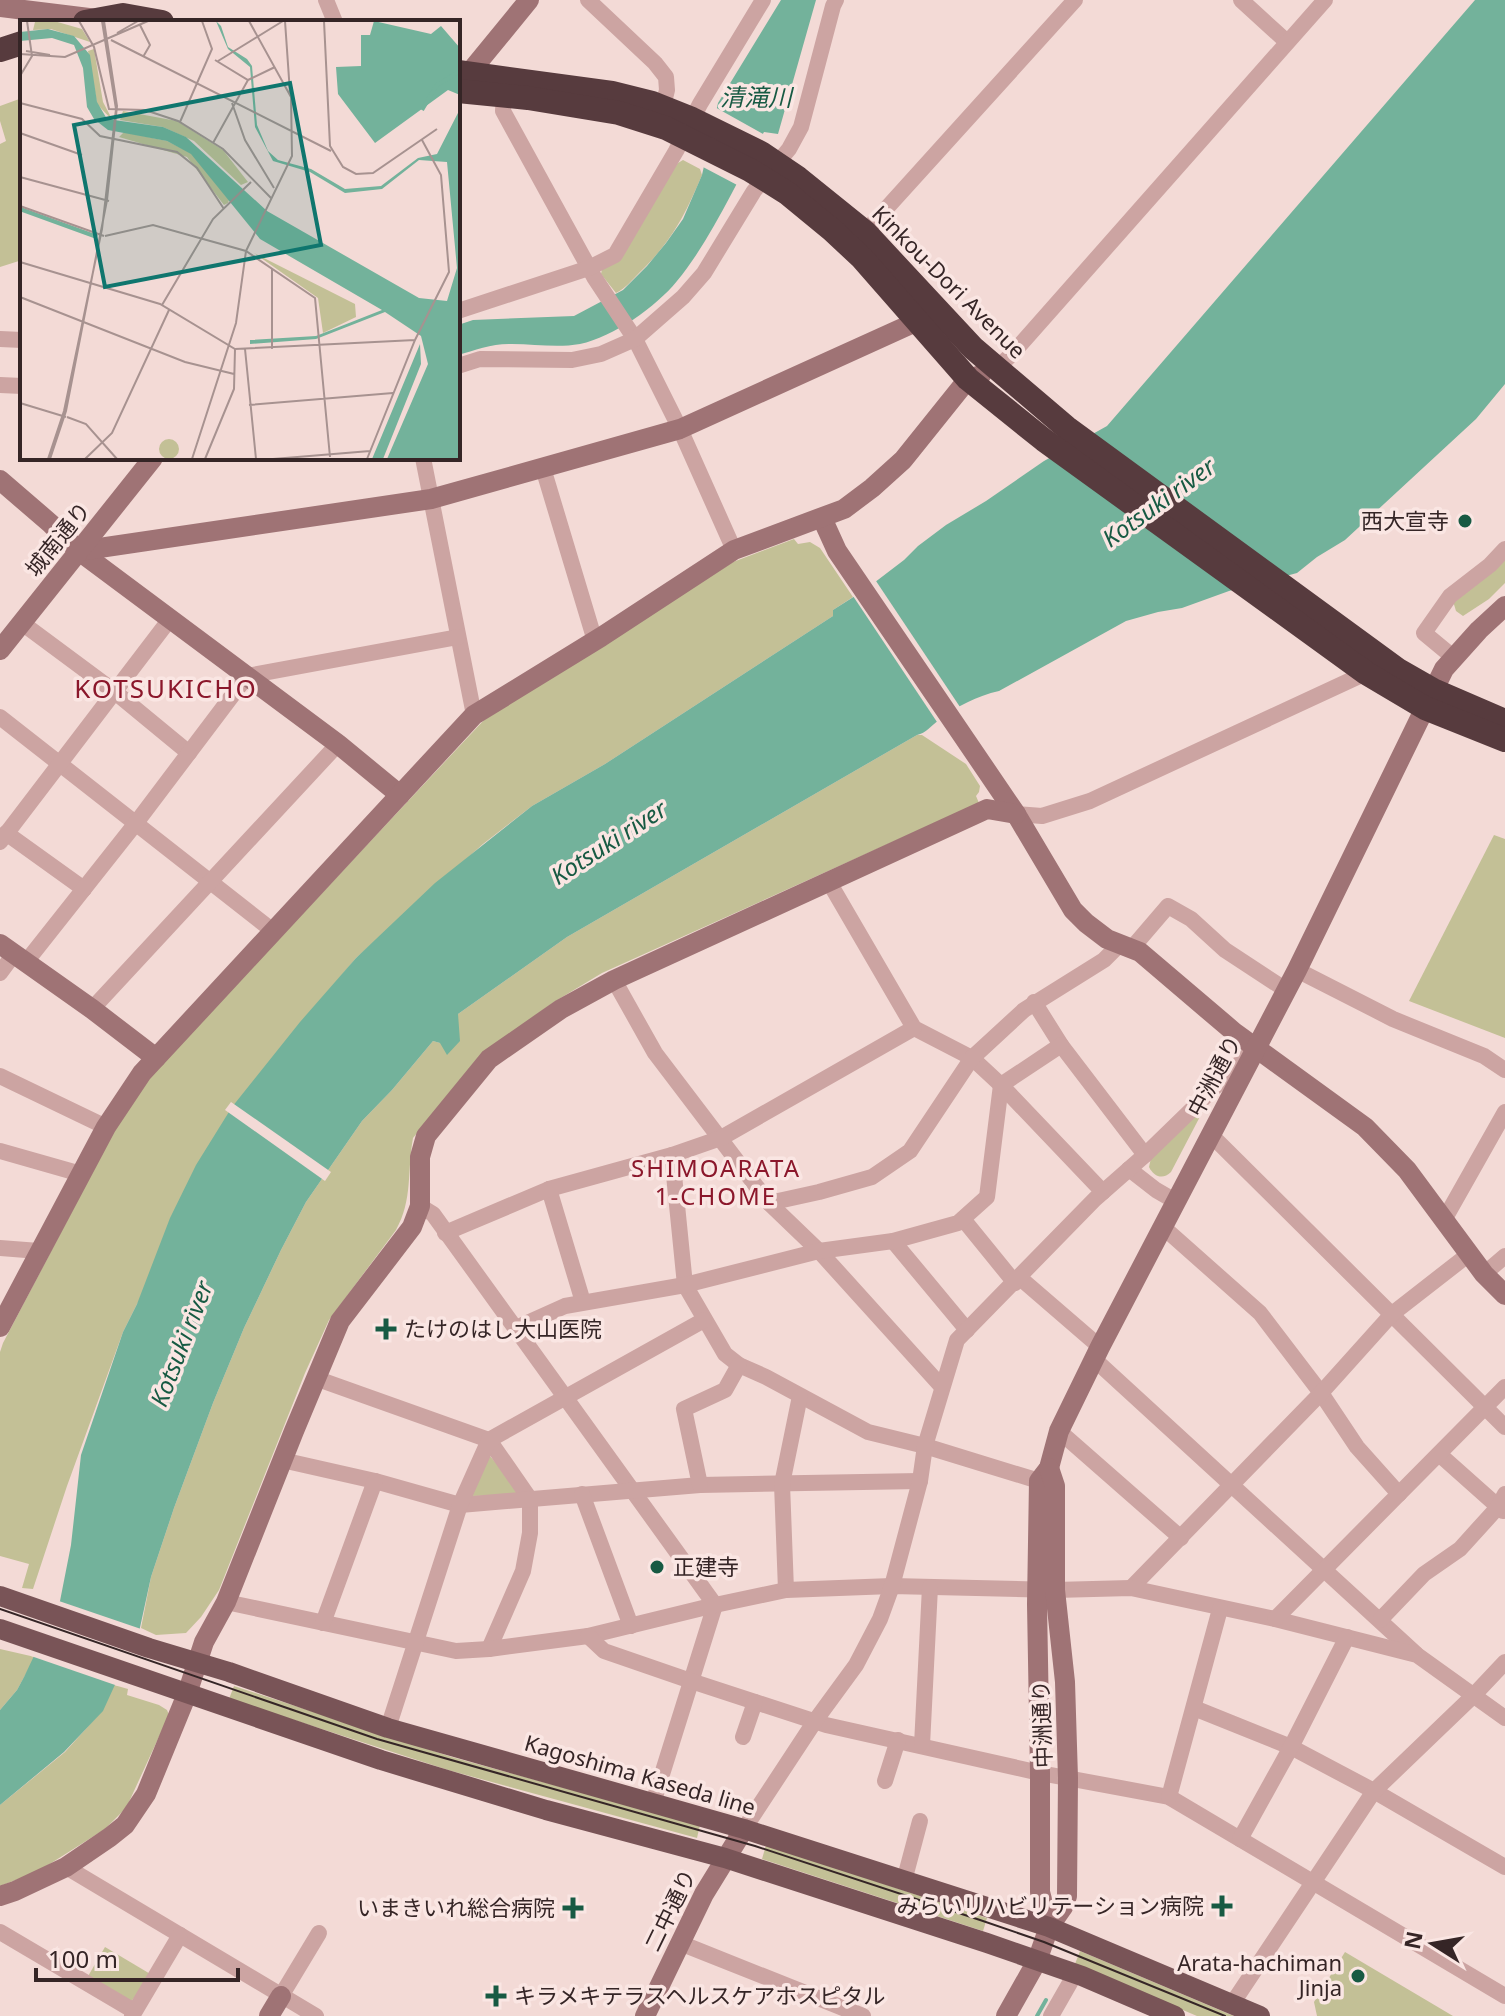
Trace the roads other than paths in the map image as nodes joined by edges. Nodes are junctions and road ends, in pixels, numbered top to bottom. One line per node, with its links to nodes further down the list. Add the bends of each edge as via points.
1 (326, 0): 13 (street)
2 (529, 0): 17 (street)
3 (588, 0): 19 (street, via 666,77)
4 (763, 0): 20 (street)
5 (836, 0): 21 (street, via 801,127 789,149)
6 (1075, 0): 22 (street)
7 (1241, 0): 14 (street)
8 (1325, 0): 14 (street)
9 (0, 7): 10 (street)
10 (88, 20)
11 (100, 20): 12 (highway, via 123,15)
12 (151, 20)
13 (334, 20)
14 (1287, 42): 30 (street)
15 (20, 44): 16 (highway)
16 (0, 50)
17 (461, 80): 18 (highway, Kinkou-Dori Avenue); 19 (highway, Kinkou-Dori Avenue, via 612,93)
18 (504, 96): 20 (highway, Kinkou-Dori Avenue); 23 (street, via 503,111)
19 (663, 106): 20 (highway, Kinkou-Dori Avenue)
20 (691, 129): 21 (highway, Kinkou-Dori Avenue); 23 (street, via 615,255)
21 (763, 166): 22 (highway, Kinkou-Dori Avenue, via 830,203); 25 (highway, Kinkou-Dori Avenue, via 862,258); 26 (street, via 754,191 704,273 683,297)
22 (865, 232): 30 (highway, Kinkou-Dori Avenue)
23 (589, 268): 24 (street); 26 (street)
24 (460, 310)
25 (918, 321): 31 (highway, Kinkou-Dori Avenue); 34 (street)
26 (631, 334): 29 (street, via 601,354 572,360 480,359); 34 (street)
27 (0, 339): 28 (street)
28 (20, 340)
29 (460, 365)
30 (996, 369): 31 (street); 54 (highway, Kinkou-Dori Avenue, via 1067,428 1398,670)
31 (968, 379): 40 (street, via 903,460 844,509); 51 (highway, Kinkou-Dori Avenue)
32 (0, 385): 33 (street)
33 (20, 386)
34 (680, 429): 37 (street); 42 (street)
35 (151, 460): 43 (street, 城南通り)
36 (423, 460): 39 (street)
37 (543, 468): 39 (street); 48 (street)
38 (0, 480): 43 (street)
39 (431, 499): 43 (street); 47 (street)
40 (822, 518): 42 (street); 63 (street, via 837,551)
41 (1505, 549): 50 (street, via 1450,596 1424,633)
42 (734, 550): 48 (street)
43 (79, 551): 45 (street); 46 (street, 城南通り)
44 (1505, 606): 50 (street, 中洲通り)
45 (170, 619): 52 (street); 53 (street)
46 (22, 623): 49 (street, 城南通り); 53 (street)
47 (458, 637): 52 (street); 55 (street)
48 (595, 641): 55 (street)
49 (0, 650)
50 (1453, 657): 54 (street, 中洲通り)
51 (1366, 673): 54 (highway, Kinkou-Dori Avenue); 63 (street, via 1090,801 1042,816)
52 (247, 676): 59 (street); 60 (street)
53 (115, 692): 60 (street); 61 (street)
54 (1429, 699): 57 (highway); 58 (highway); 72 (street, 中洲通り)
55 (474, 715): 62 (street)
56 (0, 717): 61 (street)
57 (1505, 721)
58 (1505, 740)
59 (338, 744): 62 (street); 66 (street)
60 (189, 753): 64 (street)
61 (60, 764): 64 (street); 65 (street)
62 (400, 795): 69 (street)
63 (1016, 814): 67 (street, via 987,809); 70 (street, via 1073,910 1107,939)
64 (136, 823): 66 (street); 68 (street)
65 (3, 838): 68 (street)
66 (211, 882): 69 (street); 77 (street)
67 (829, 882): 74 (street); 78 (street)
68 (84, 889): 71 (street)
69 (273, 931): 81 (street)
70 (1126, 946): 75 (street, via 1168,906); 76 (street); 80 (street)
71 (13, 954): 73 (street); 77 (street)
72 (1297, 970): 75 (street, 中洲通り); 83 (street)
73 (0, 973)
74 (614, 980): 89 (street, via 655,1053); 99 (street, via 489,1059 426,1136 420,1157)
75 (1286, 990): 80 (street, 中洲通り)
76 (1034, 1002): 79 (street); 82 (street)
77 (92, 1009): 81 (street)
78 (914, 1028): 82 (street); 89 (street)
79 (1061, 1045): 85 (street); 92 (street)
80 (1256, 1047): 88 (street, 中洲通り); 92 (street); 101 (street, via 1365,1127 1407,1170)
81 (156, 1058): 87 (street)
82 (972, 1058): 85 (street); 98 (street, via 910,1151 872,1177)
83 (1505, 1070)
84 (0, 1076): 87 (street)
85 (1001, 1085): 96 (street); 100 (street, via 987,1197)
86 (1505, 1112): 101 (street)
87 (106, 1127): 94 (street)
88 (1210, 1134): 97 (street, 中洲通り); 115 (street)
89 (721, 1138): 91 (street); 98 (street)
90 (0, 1151): 94 (street)
91 (672, 1155): 95 (street); 112 (street)
92 (1145, 1155): 93 (street)
93 (1129, 1169): 96 (street); 97 (street)
94 (81, 1174): 106 (street)
95 (549, 1189): 103 (street); 114 (street)
96 (1103, 1192): 111 (street)
97 (1175, 1201): 102 (street, 中洲通り)
98 (769, 1203): 107 (street)
99 (420, 1206): 103 (street, via 433,1214); 122 (street, via 412,1227 340,1321)
100 (963, 1219): 104 (street); 111 (street)
101 (1444, 1220): 108 (street)
102 (1163, 1227): 120 (street, 中洲通り); 125 (street, via 1260,1313)
103 (445, 1233): 118 (street)
104 (893, 1241): 107 (street); 119 (street)
105 (0, 1248): 106 (street)
106 (39, 1251): 117 (street)
107 (819, 1251): 112 (street); 123 (street)
108 (1469, 1254): 110 (street); 115 (street)
109 (1505, 1256): 110 (street)
110 (1484, 1274): 113 (street)
111 (1017, 1280): 119 (street); 120 (street)
112 (685, 1285): 114 (street); 116 (street)
113 (1505, 1295)
114 (583, 1302): 118 (street)
115 (1392, 1314): 125 (street); 128 (street)
116 (704, 1320): 121 (street, via 725,1354); 127 (street)
117 (0, 1327)
118 (516, 1328): 127 (street)
119 (967, 1330): 123 (street, via 957,1340)
120 (1097, 1353): 130 (street, 中洲通り); 139 (street, via 1194,1452)
121 (739, 1365): 126 (street); 140 (street, via 725,1390 684,1409)
122 (315, 1378): 131 (street); 134 (street)
123 (942, 1387): 132 (street)
124 (1505, 1387): 128 (street)
125 (1321, 1393): 139 (street); 143 (street, via 1357,1447)
126 (800, 1396): 132 (street, via 868,1432); 138 (street)
127 (565, 1398): 131 (street); 141 (street)
128 (1486, 1407): 129 (street); 133 (street)
129 (1505, 1427)
130 (1059, 1431): 135 (street, 中洲通り); 147 (street)
131 (489, 1440): 144 (street); 146 (street)
132 (925, 1446): 135 (street); 137 (street)
133 (1439, 1454): 143 (street); 145 (street)
134 (282, 1460): 136 (street); 155 (street)
135 (1044, 1475): 153 (street, 中洲通り, via 1055,1486)
136 (375, 1481): 146 (street); 160 (street)
137 (920, 1481): 138 (street); 149 (street)
138 (782, 1484): 140 (street); 152 (street)
139 (1233, 1484): 147 (street); 148 (street)
140 (700, 1485): 141 (street)
141 (631, 1489): 142 (street); 156 (street)
142 (582, 1494): 144 (street); 161 (street)
143 (1399, 1494): 148 (street)
144 (530, 1499): 146 (street); 166 (street, via 523,1571)
145 (1503, 1504): 159 (street)
146 (460, 1505): 165 (street)
147 (1181, 1538): 151 (street)
148 (1323, 1570): 158 (street); 159 (street)
149 (892, 1586): 150 (street); 152 (street); 178 (street, via 856,1665)
150 (930, 1587): 153 (street); 182 (street)
151 (1131, 1588): 153 (street); 157 (street)
152 (786, 1590): 156 (street)
153 (1046, 1590): 171 (street, 中洲通り); 172 (street, 中洲通り)
154 (8, 1598): 168 (main road, Kagoshima Kaseda line)
155 (226, 1602): 160 (street); 168 (street)
156 (715, 1605): 161 (street); 170 (street)
157 (1220, 1609): 158 (street); 176 (street)
158 (1275, 1619): 164 (street)
159 (1380, 1620): 167 (street)
160 (323, 1623): 165 (street)
161 (631, 1626): 163 (street)
162 (1, 1630): 173 (main road)
163 (588, 1636): 166 (street); 170 (street, via 604,1651)
164 (1347, 1637): 167 (street); 183 (street)
165 (416, 1642): 166 (street, via 456,1651); 179 (street)
166 (489, 1649)
167 (1417, 1655): 174 (street)
168 (197, 1662): 173 (street); 179 (main road, Kagoshima Kaseda line)
169 (1505, 1662): 174 (street)
170 (691, 1681): 175 (street); 189 (street)
171 (1065, 1682): 172 (street); 185 (street, 中洲通り)
172 (1039, 1683): 184 (street, 中洲通り)
173 (187, 1694): 193 (main road, via 404,1767); 194 (street, via 146,1794 125,1825)
174 (1473, 1696): 177 (street); 187 (street)
175 (755, 1702): 178 (street); 180 (street)
176 (1194, 1708): 183 (street); 188 (street)
177 (1505, 1718)
178 (815, 1721): 181 (street); 191 (street)
179 (388, 1728): 189 (main road, Kagoshima Kaseda line)
180 (743, 1737)
181 (898, 1740): 182 (street); 186 (street)
182 (922, 1745): 184 (street)
183 (1291, 1747): 187 (street); 192 (street)
184 (1040, 1773): 185 (street); 199 (street, 中洲通り, via 1040,1892)
185 (1068, 1778): 188 (street); 199 (street, 中洲通り, via 1067,1896)
186 (885, 1781)
187 (1374, 1791): 195 (street); 197 (street)
188 (1169, 1797): 192 (street)
189 (653, 1803): 191 (main road, Kagoshima Kaseda line)
190 (920, 1821): 196 (street)
191 (744, 1829): 193 (street, 二中通り); 196 (main road, Kagoshima Kaseda line)
192 (1240, 1839): 197 (street)
193 (725, 1858): 203 (street, 二中通り); 204 (main road)
194 (66, 1867): 198 (street); 202 (street)
195 (1505, 1867)
196 (904, 1881): 199 (main road, Kagoshima Kaseda line)
197 (1313, 1881): 207 (street); 208 (street)
198 (0, 1896)
199 (1049, 1927): 204 (street, 中洲通り); 208 (main road, Kagoshima Kaseda line)
200 (0, 1932): 209 (street)
201 (319, 1933): 206 (street)
202 (180, 1935): 206 (street); 209 (street)
203 (680, 1943): 212 (street, 二中通り); 213 (street)
204 (1037, 1961): 205 (main road); 214 (street, 中洲通り)
205 (1075, 1974): 215 (street); 216 (main road)
206 (281, 1996): 210 (street); 211 (street)
207 (1505, 1996)
208 (1232, 2004): 217 (main road, Kagoshima Kaseda line)
209 (133, 2014)
210 (269, 2016)
211 (316, 2016)
212 (646, 2016)
213 (863, 2016)
214 (1006, 2016)
215 (1051, 2016)
216 (1175, 2016)
217 (1260, 2016)

